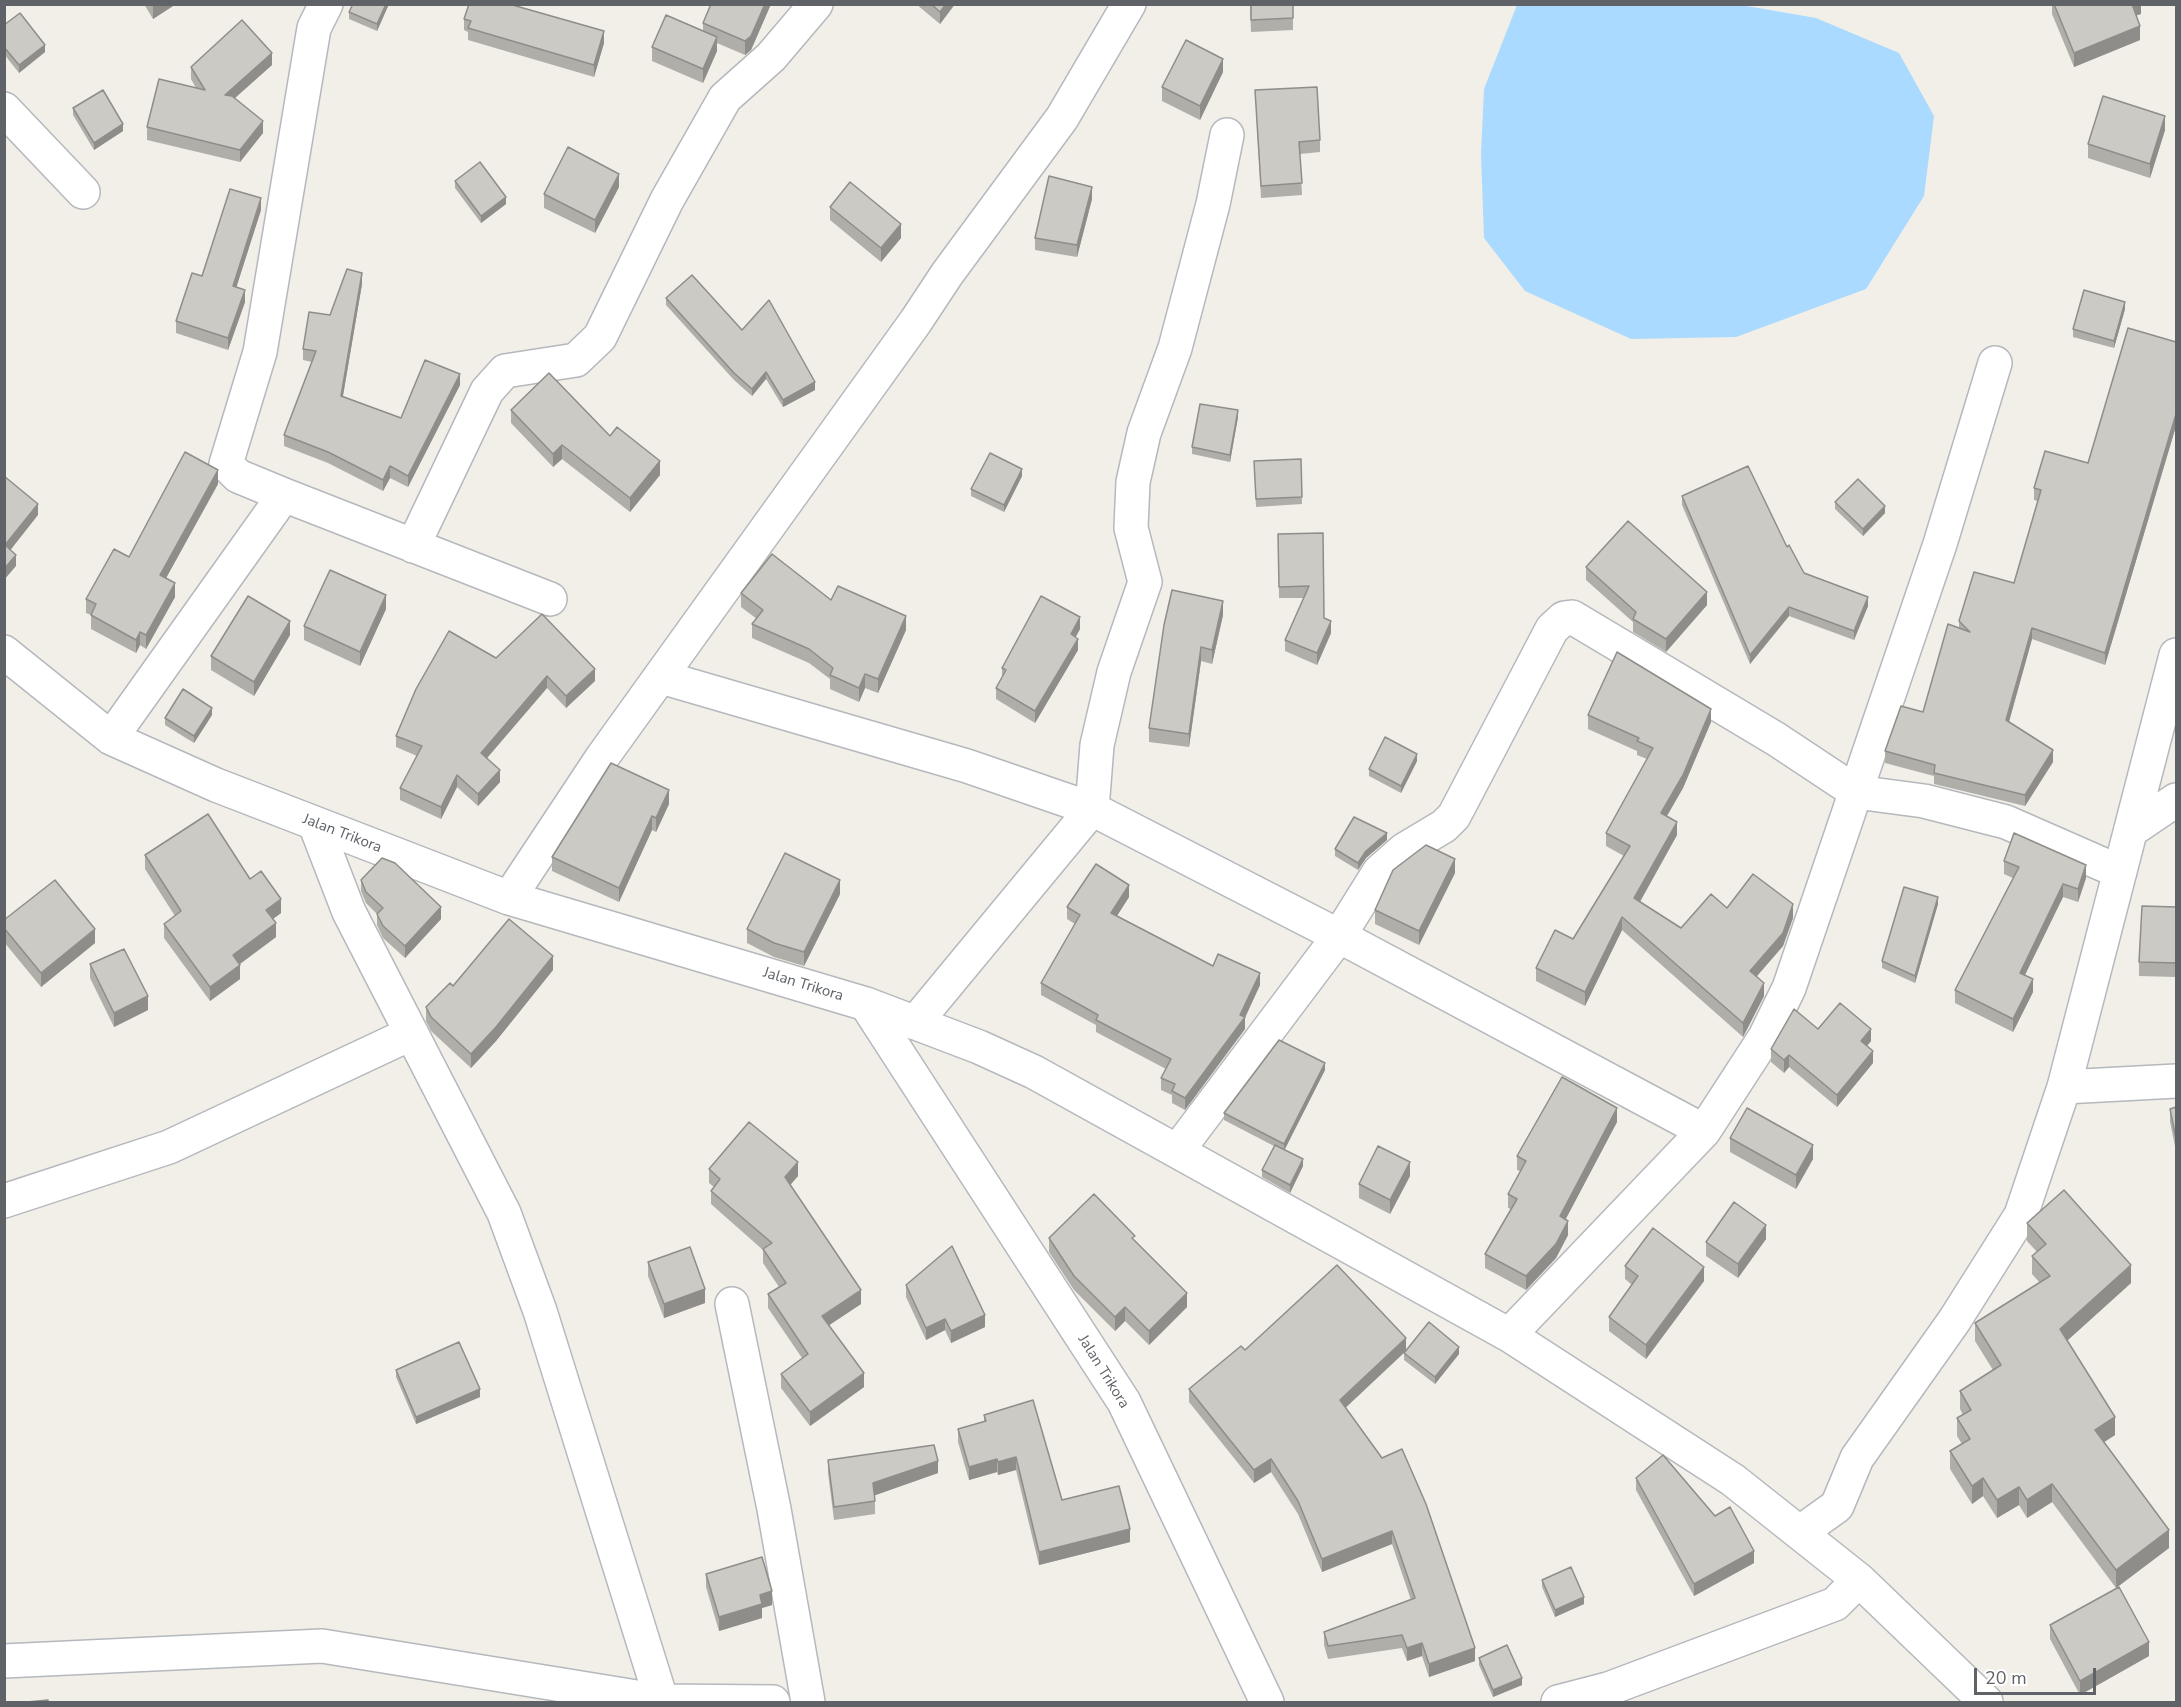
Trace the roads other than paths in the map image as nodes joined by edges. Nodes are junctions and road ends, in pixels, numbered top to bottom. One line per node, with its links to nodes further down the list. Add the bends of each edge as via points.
1 (327, 4): 8 (street, via 314,28 260,352 226,456 226,465 238,476)
2 (816, 4): 9 (street, via 771,57 725,98 667,200 600,337 576,360 506,371 487,391)
3 (1129, 4): 13 (street, via 1042,147 947,274)
4 (4, 109): 6 (street)
5 (1227, 135): 17 (street, via 1175,348 1144,432 1133,482 1131,528 1145,582 1114,672 1096,745)
6 (83, 192)
7 (1995, 363): 15 (street, via 1940,544)
8 (284, 495): 9 (street); 14 (street)
9 (413, 546): 10 (street)
10 (550, 599)
11 (4, 652): 14 (street, Jalan Trikora)
12 (2176, 655): 19 (street)
13 (661, 677): 17 (street, via 967,766); 21 (street)
14 (111, 738): 18 (street, Jalan Trikora)
15 (1856, 792): 20 (street, via 1924,801 2006,822); 22 (street, via 1776,739 1572,617 1564,618 1552,629 1454,816 1389,861); 28 (street, via 1789,988 1764,1037)
16 (2176, 800): 19 (street)
17 (1092, 809): 22 (street); 24 (street)
18 (315, 824): 21 (street, Jalan Trikora); 25 (street, via 349,912)
19 (2133, 829): 20 (street)
20 (2120, 872): 27 (street)
21 (509, 898): 23 (street, Jalan Trikora)
22 (1339, 936): 28 (street); 29 (street)
23 (866, 1004): 24 (street); 39 (street, Jalan Trikora, via 1124,1402)
24 (915, 1023): 29 (street, via 1034,1072)
25 (410, 1034): 30 (street, via 170,1147); 36 (street, via 504,1213 540,1311)
26 (2176, 1081): 27 (street)
27 (2064, 1087): 33 (street, via 2021,1215 1887,1420 1857,1458 1837,1506)
28 (1704, 1131): 32 (street)
29 (1178, 1150): 32 (street)
30 (4, 1201)
31 (732, 1304): 38 (street)
32 (1509, 1335): 33 (street, via 1733,1480)
33 (1802, 1531): 34 (street)
34 (1859, 1580): 40 (street, via 1835,1604 1608,1689); 41 (street)
35 (4, 1661): 36 (street, via 322,1646)
36 (662, 1702): 37 (street)
37 (773, 1702)
38 (808, 1702)
39 (1267, 1702)
40 (1558, 1702)
41 (1986, 1702)

